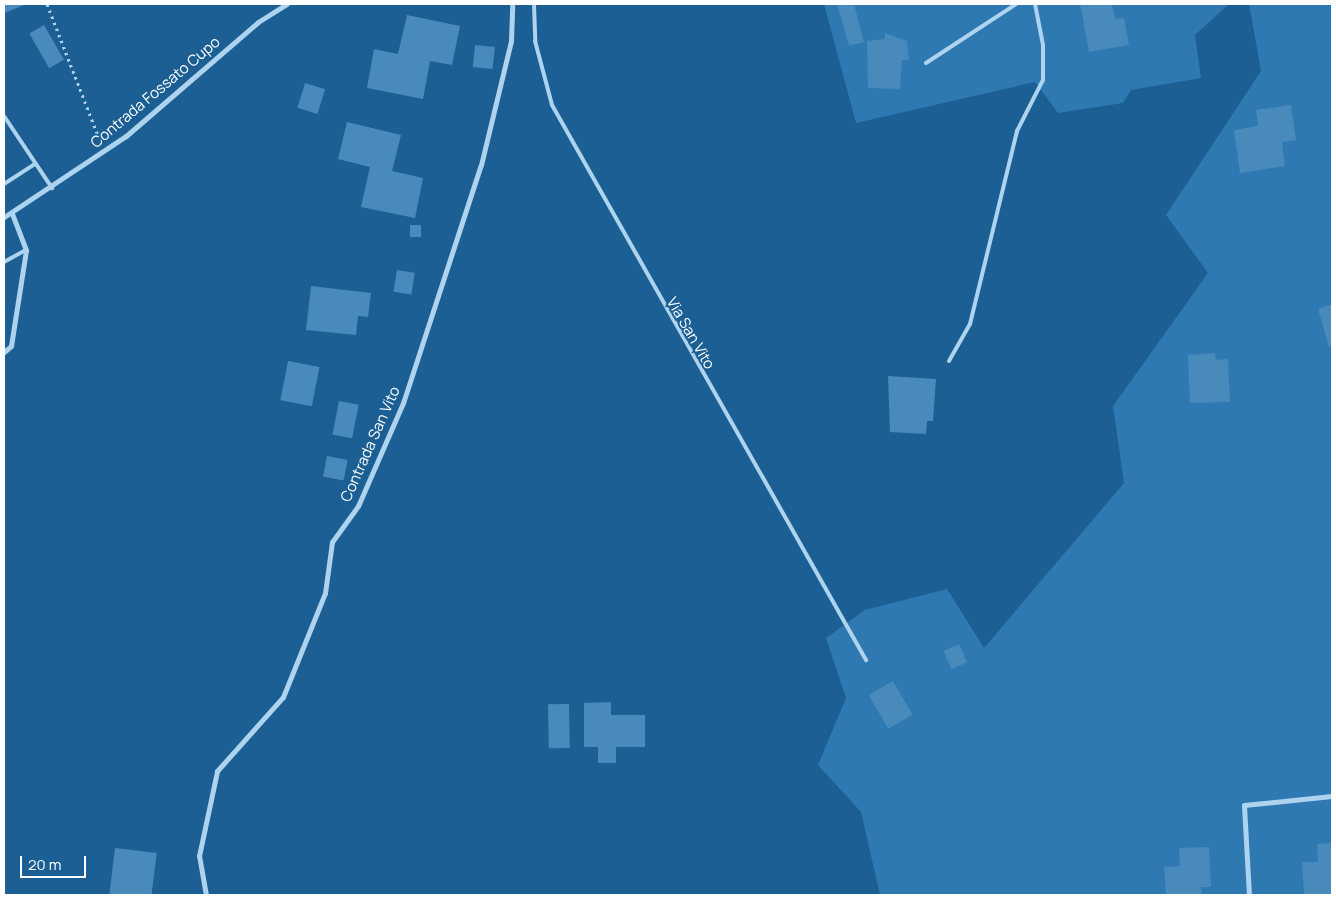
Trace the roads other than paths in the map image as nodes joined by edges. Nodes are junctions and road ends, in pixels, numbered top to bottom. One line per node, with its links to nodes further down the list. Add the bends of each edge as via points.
1 (287, 4): 10 (street, Contrada Fossato Cupo, via 258,22 104,151)
2 (512, 4): 19 (street, Contrada San Vito, via 511,41 481,165 403,403 358,506 332,542 325,593 282,697 216,771 198,856)
3 (534, 4): 17 (lane, Via San Vito, via 535,41 552,105)
4 (1016, 4): 6 (lane)
5 (1035, 4): 16 (lane, via 1044,45 1042,80 1017,131 970,324)
6 (926, 63)
7 (4, 116): 8 (lane)
8 (35, 164): 9 (lane); 10 (lane)
9 (4, 184)
10 (52, 188): 11 (street, Contrada Fossato Cupo)
11 (12, 214): 12 (street, Contrada Fossato Cupo); 13 (street)
12 (4, 217)
13 (26, 250): 14 (lane); 15 (street, via 11,346)
14 (4, 262)
15 (4, 352)
16 (950, 361)
17 (866, 660)
18 (1332, 796): 20 (street, via 1244,804)
19 (206, 895)
20 (1248, 895)

